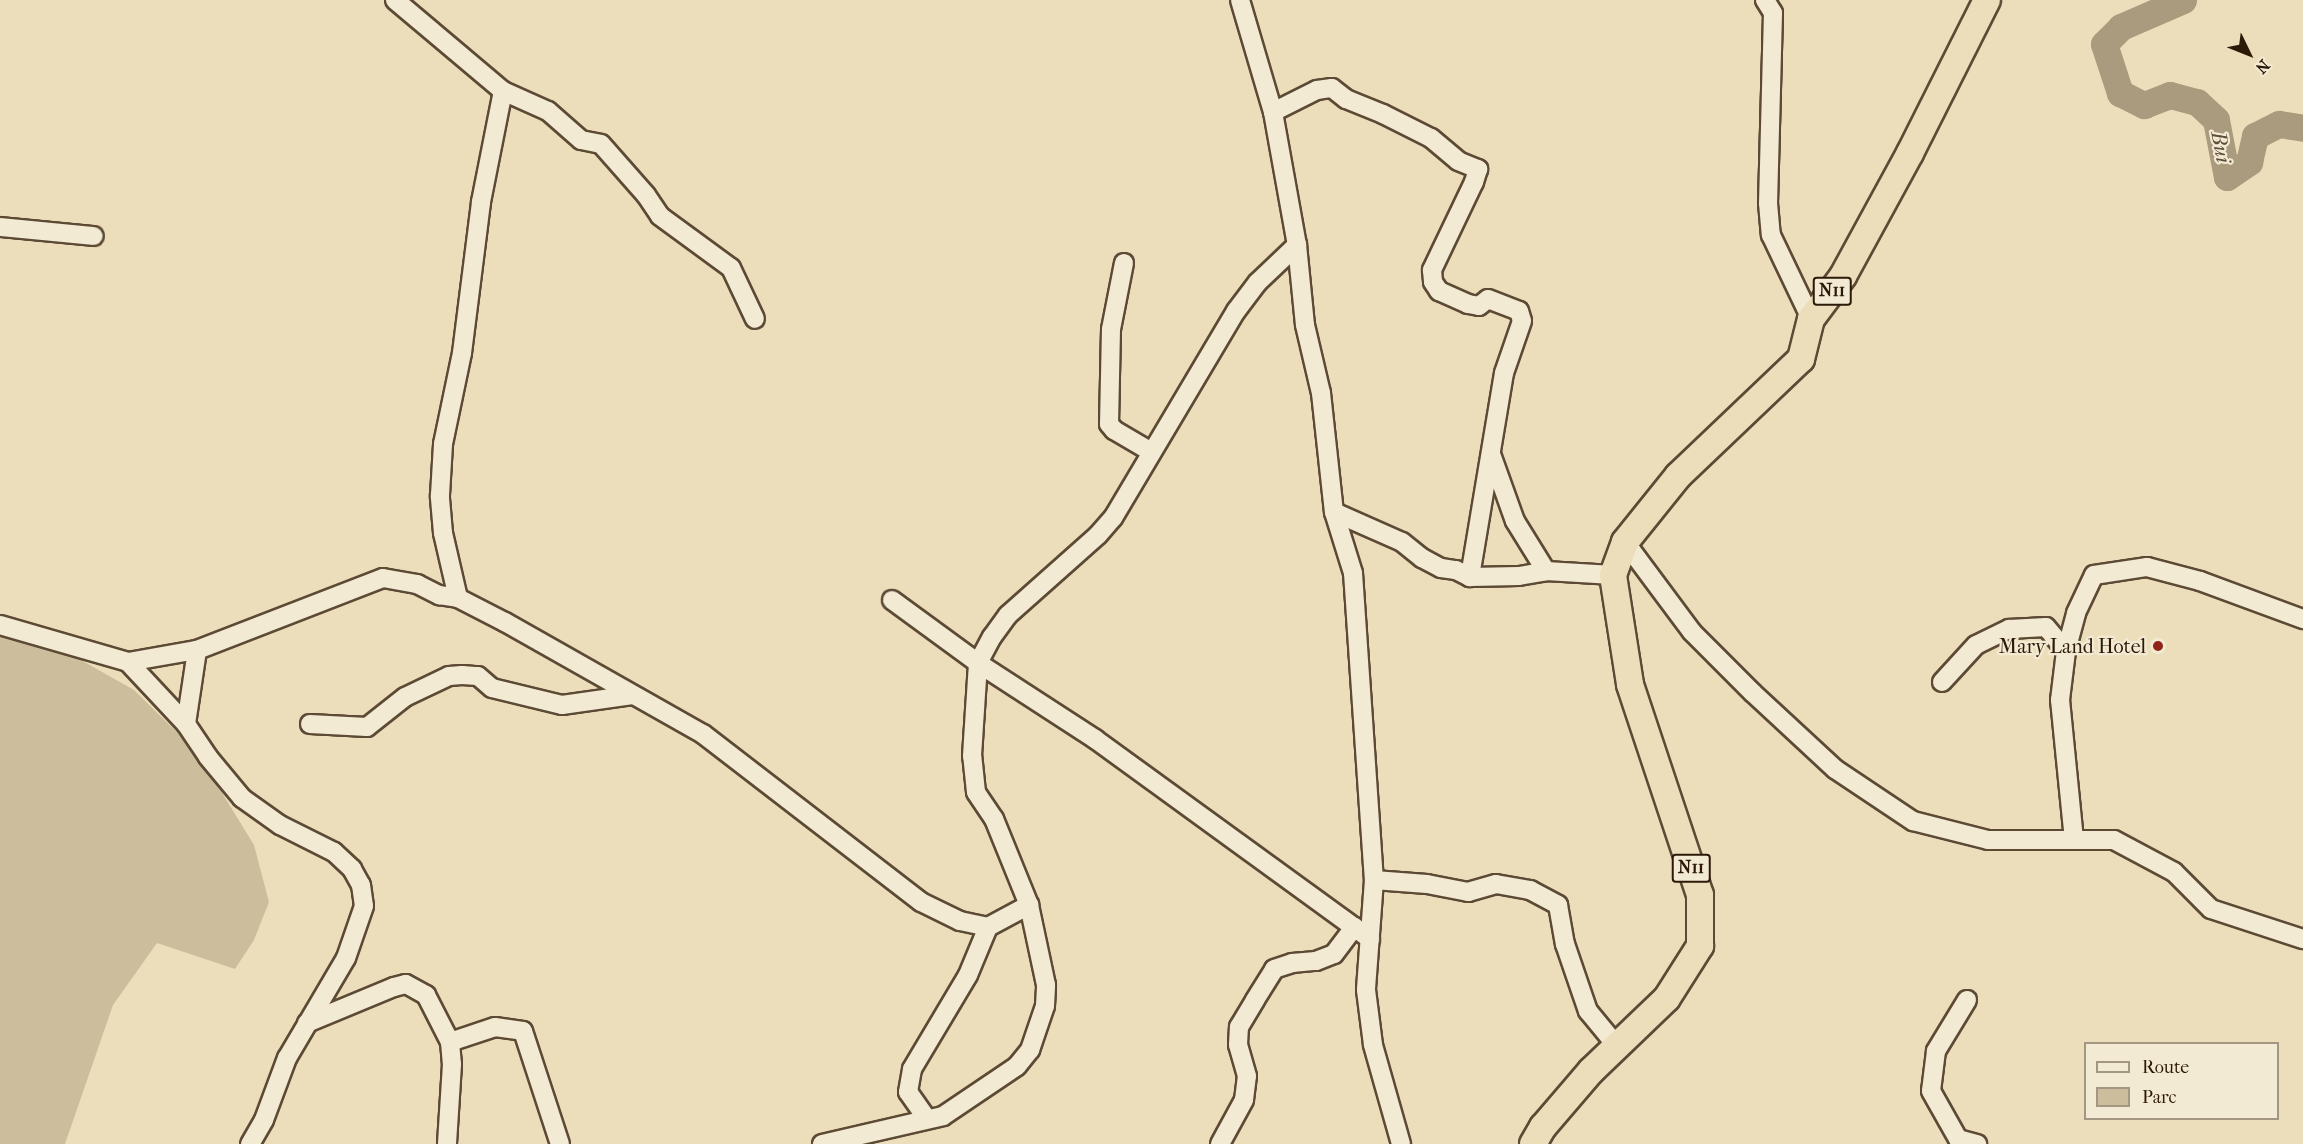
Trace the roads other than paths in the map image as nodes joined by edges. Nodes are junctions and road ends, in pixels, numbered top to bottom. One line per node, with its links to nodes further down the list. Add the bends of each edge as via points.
1 (395, 0): 5 (street)
2 (1240, 0): 6 (street)
3 (1765, 0): 12 (street, via 1773,13 1768,202 1772,235)
4 (1987, 0): 12 (highway, N11, via 1849,266)
5 (503, 91): 11 (street, via 548,111 581,140 601,144 660,216 731,268); 20 (street, via 481,202 462,353 443,444 442,533)
6 (1273, 112): 9 (street); 14 (street, via 1317,90 1332,88 1346,99 1431,138 1458,161 1478,169 1432,270 1439,291 1468,304 1479,306 1488,299 1519,311 1522,321 1504,374)
7 (0, 227): 8 (street)
8 (94, 236)
9 (1297, 245): 13 (street, via 1258,282 1236,311); 15 (street, via 1305,325 1321,393)
10 (1124, 263): 13 (street, via 1111,329 1109,424)
11 (755, 319)
12 (1811, 319): 16 (highway, N11, via 1802,359 1678,476)
13 (1150, 452): 29 (street, via 1106,526 1008,615)
14 (1491, 454): 17 (street, via 1515,521); 19 (street)
15 (1334, 512): 19 (street, via 1402,542 1422,558); 35 (street, via 1353,573)
16 (1625, 542): 18 (highway, N11); 34 (street, via 1692,632 1753,693 1835,769 1912,821 1988,840)
17 (1546, 572): 18 (street); 19 (street)
18 (1613, 575): 44 (highway, N11, via 1630,684 1700,895 1700,946 1667,998)
19 (1470, 577)
20 (458, 598): 26 (street, via 383,578); 31 (street)
21 (892, 600): 29 (street)
22 (2076, 613): 23 (street, via 2094,575 2147,567 2200,581); 25 (street); 27 (street)
23 (2303, 619)
24 (0, 625): 28 (street)
25 (2046, 627): 27 (street); 30 (street, via 2009,629 1976,645)
26 (197, 650): 28 (street); 32 (street)
27 (2066, 651): 34 (street, via 2060,700)
28 (128, 662): 32 (street)
29 (978, 663): 36 (street, via 972,756 976,792 994,819); 38 (street, via 1095,739)
30 (1942, 682)
31 (632, 695): 33 (street, via 562,705 492,688 478,676 448,676 405,697 367,727); 37 (street, via 703,734 921,902 960,921)
32 (186, 724): 42 (street, via 242,798 280,825 334,852 352,869 361,885 364,906 346,958)
33 (310, 724)
34 (2074, 840): 40 (street, via 2114,840 2174,872 2211,909)
35 (1374, 880): 39 (street); 44 (street, via 1468,892 1496,884 1530,890 1558,905 1565,944 1588,1011)
36 (1029, 905): 37 (street); 45 (street, via 1046,985 1046,1006 1030,1050 1017,1066 944,1116)
37 (988, 927): 45 (street, via 968,975 912,1069 908,1092)
38 (1354, 927): 39 (street); 50 (street, via 1334,954 1274,969 1239,1027 1238,1045 1246,1076 1244,1100)
39 (1370, 939): 51 (street, via 1366,990 1373,1045)
40 (2303, 939)
41 (1967, 1000): 53 (street, via 1936,1051 1931,1091 1958,1139)
42 (307, 1023): 43 (street, via 406,984 426,995); 46 (street, via 287,1058 264,1120)
43 (450, 1042): 47 (street); 48 (street, via 495,1027 523,1031)
44 (1617, 1046): 52 (highway, N11, via 1543,1127)
45 (927, 1119): 49 (street)
46 (250, 1144)
47 (447, 1144)
48 (560, 1144)
49 (822, 1144)
50 (1220, 1144)
51 (1401, 1144)
52 (1533, 1144)
53 (1977, 1144)

